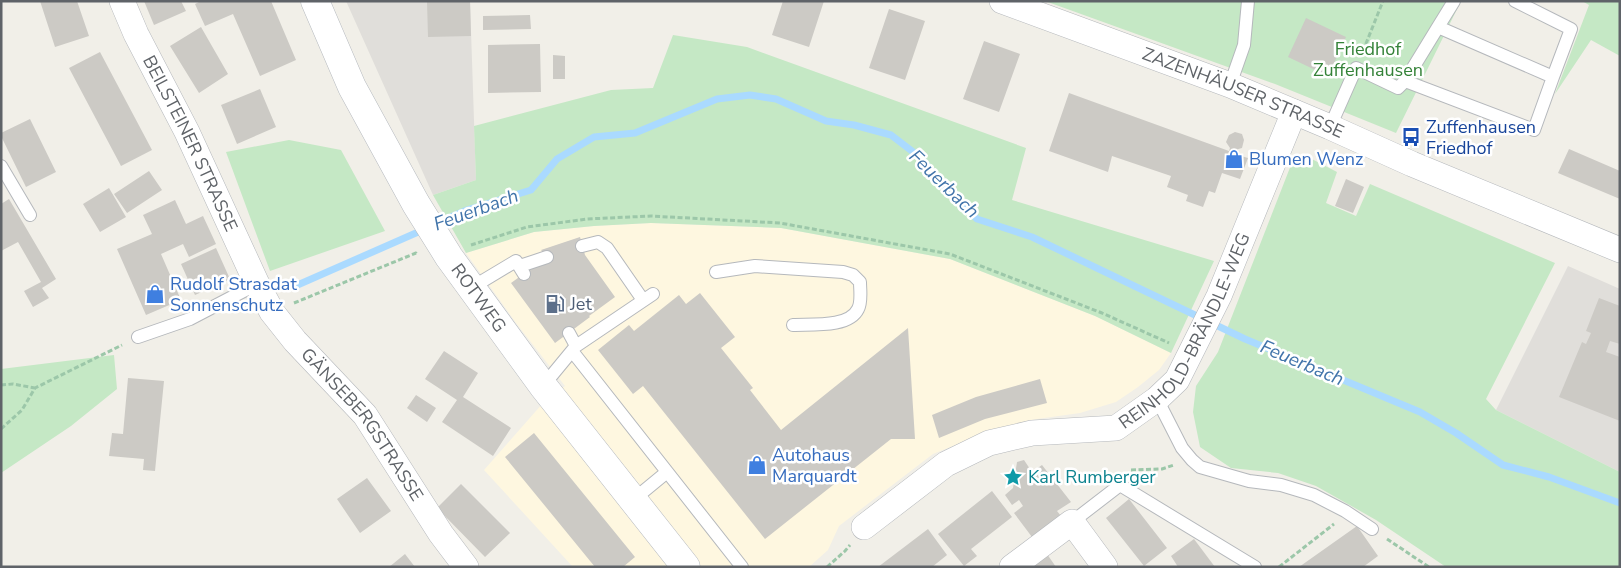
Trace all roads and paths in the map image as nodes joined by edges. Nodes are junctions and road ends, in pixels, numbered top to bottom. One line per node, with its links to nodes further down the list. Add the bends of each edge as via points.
1 (122, 1): 22 (street, BEILSTEINER STRASSE)
2 (315, 1): 19 (main road, ROTWEG, via 352,87)
3 (1002, 1): 12 (street, ZAZENHÄUSER STRASSE)
4 (1248, 1): 12 (lane, via 1244,45)
5 (1383, 1): 9 (path)
6 (1454, 1): 8 (lane)
7 (1516, 1): 10 (lane, via 1571,29)
8 (1438, 27): 10 (lane); 11 (lane)
9 (1356, 68): 11 (lane, via 1398,88); 14 (lane)
10 (1553, 77): 11 (lane, via 1534,130)
11 (1405, 81)
12 (1230, 85): 13 (street, ZAZENHÄUSER STRASSE)
13 (1294, 112): 14 (street, ZAZENHÄUSER STRASSE); 32 (street, REINHOLD-BRÄNDLE-WEG, via 1219,296 1177,380)
14 (1330, 127): 18 (street, ZAZENHÄUSER STRASSE)
15 (1, 166): 16 (lane)
16 (30, 215)
17 (582, 246): 28 (lane, via 598,242 607,248 648,297)
18 (1620, 250)
19 (446, 253): 23 (main road, ROTWEG); 24 (path, via 427,268 416,254)
20 (547, 257): 23 (lane, via 522,270 516,261)
21 (716, 272): 25 (lane, via 755,266 843,272 853,274 860,282 859,308 853,316 842,322)
22 (257, 284): 24 (street, GÄNSEBERGSTRASSE); 27 (lane, via 190,319)
23 (471, 288): 30 (main road, ROTWEG)
24 (272, 312): 40 (street, GÄNSEBERGSTRASSE, via 365,415 441,534)
25 (793, 325)
26 (569, 333): 28 (lane)
27 (138, 338): 31 (path)
28 (574, 349): 30 (lane); 34 (lane)
29 (1, 385): 31 (path)
30 (543, 386): 35 (main road, ROTWEG)
31 (35, 388): 33 (path, via 22,410)
32 (1157, 399): 36 (lane, via 1182,448 1200,467 1298,490); 38 (street, REINHOLD-BRÄNDLE-WEG, via 1116,428 1032,433 988,443 946,464)
33 (1, 429)
34 (667, 472): 35 (lane); 42 (lane)
35 (633, 500): 41 (main road, ROTWEG)
36 (1345, 511): 39 (lane); 47 (path)
37 (1072, 522): 44 (street); 45 (street); 46 (lane, via 1120,485)
38 (864, 526): 43 (path, via 845,551)
39 (1372, 529): 48 (path)
40 (466, 567)
41 (686, 567)
42 (742, 567)
43 (827, 567)
44 (1012, 567)
45 (1105, 567)
46 (1255, 567)
47 (1279, 567)
48 (1429, 567)

